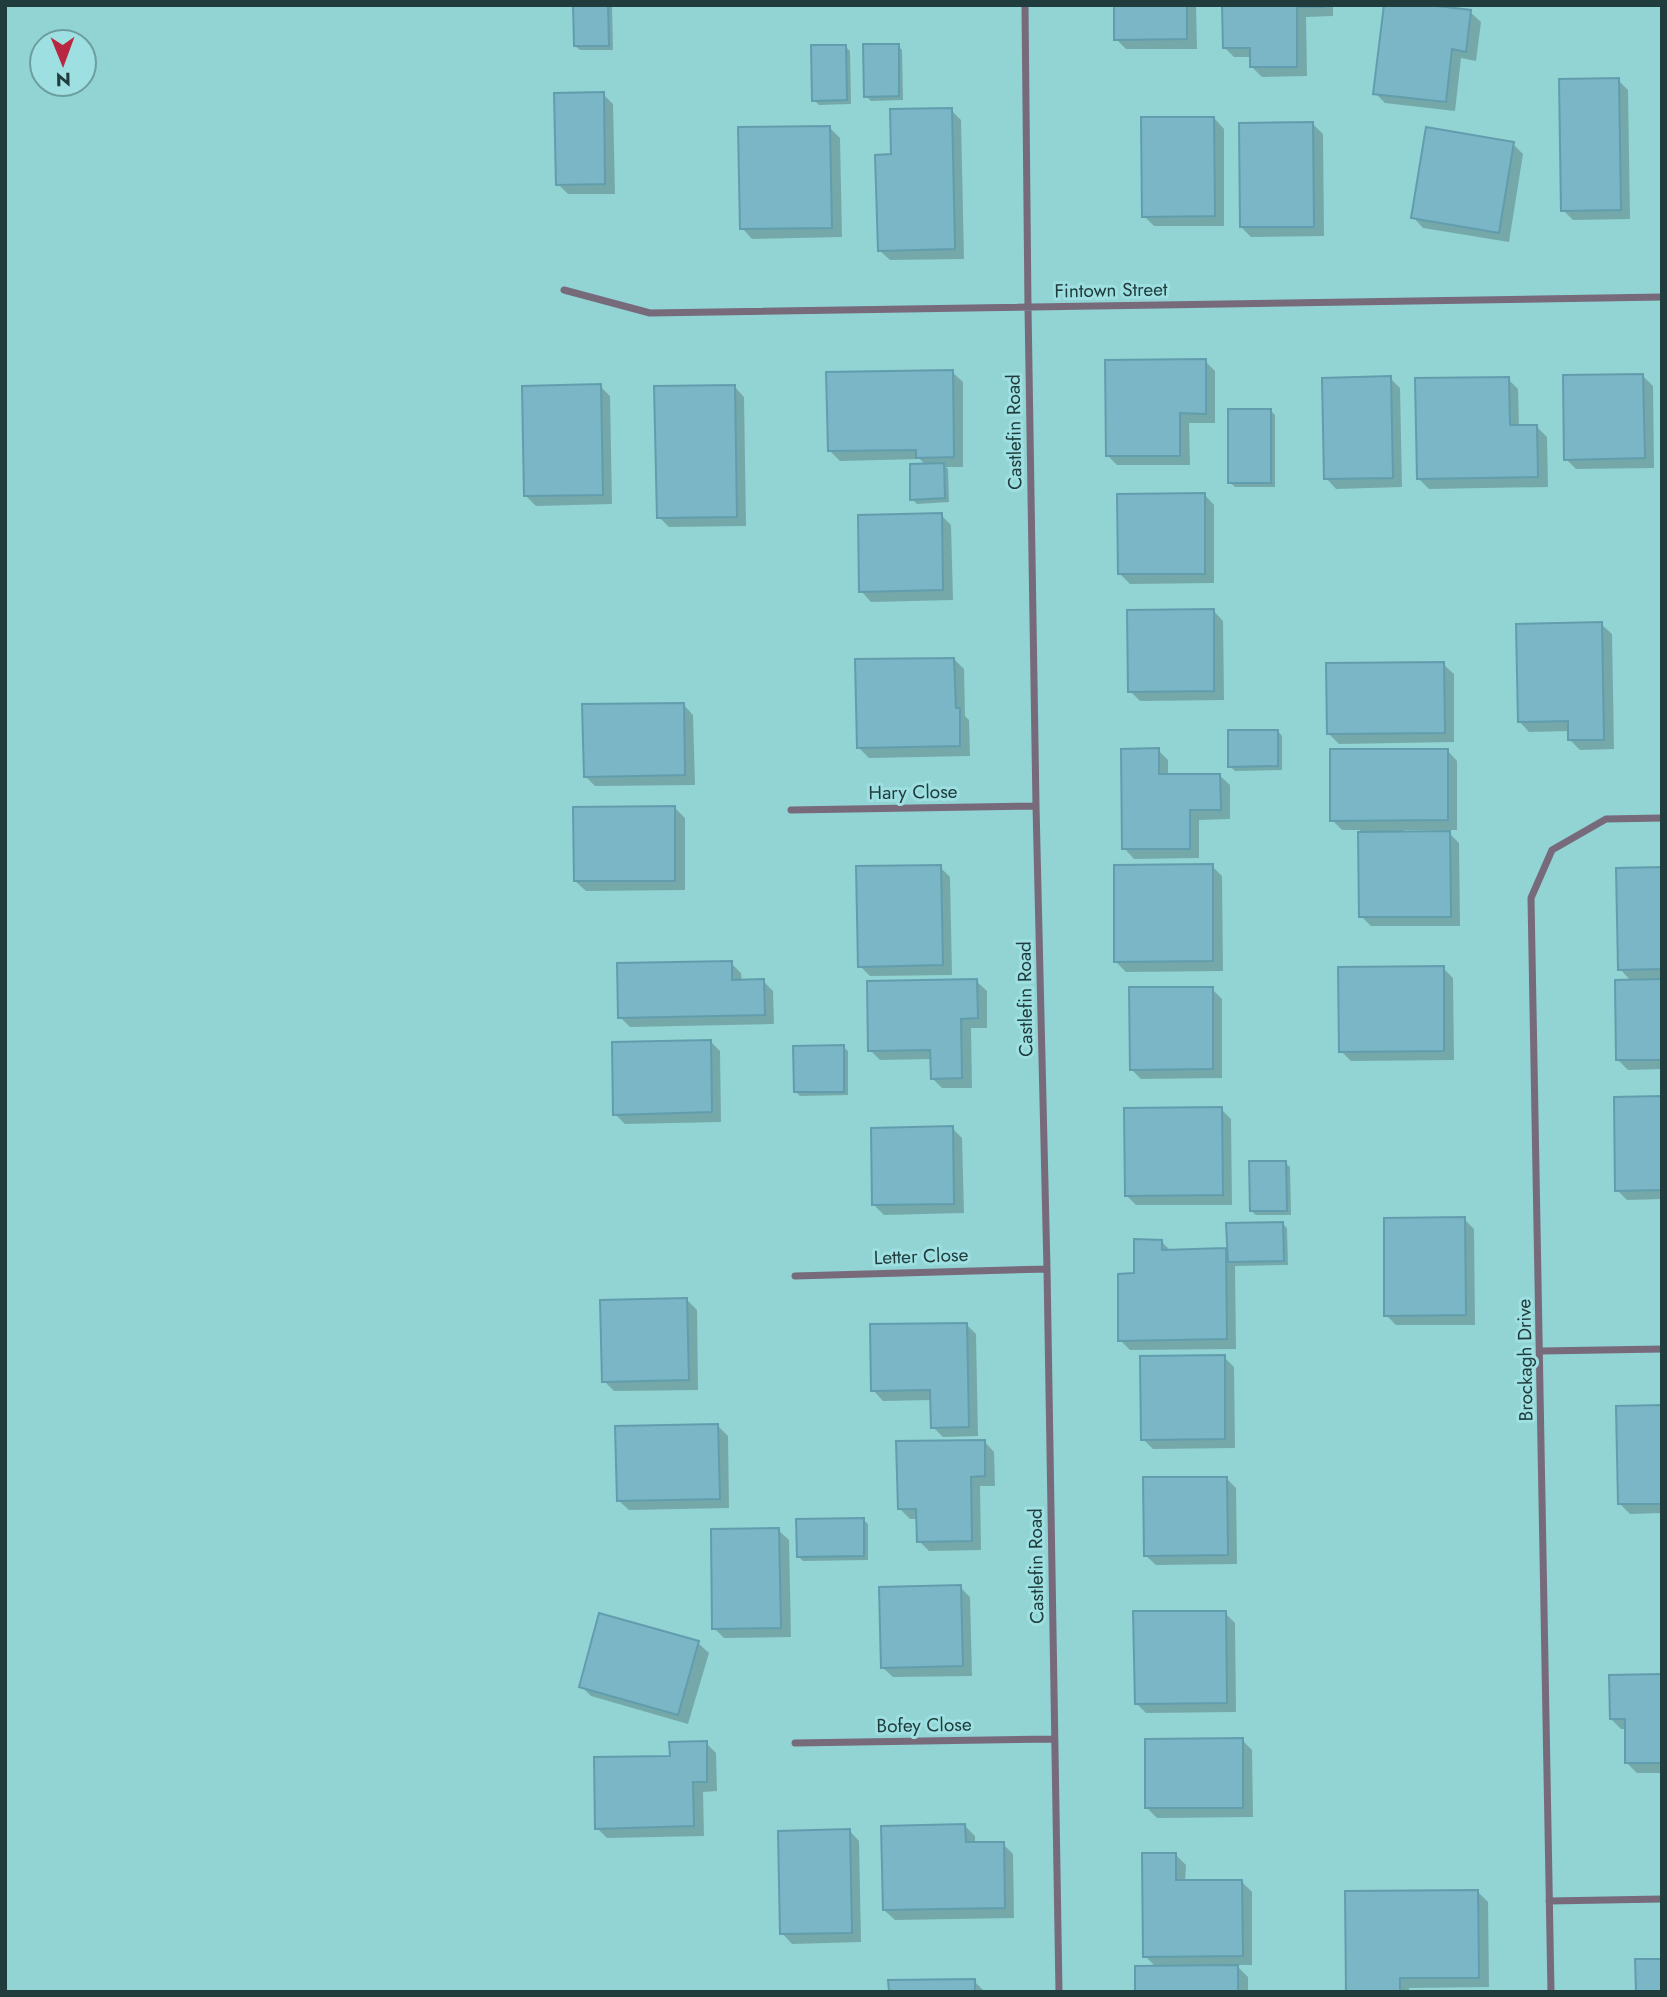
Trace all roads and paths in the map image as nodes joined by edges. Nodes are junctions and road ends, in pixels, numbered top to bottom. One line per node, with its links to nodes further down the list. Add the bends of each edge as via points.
1 (1025, 5): 4 (street, Castlefin Road)
2 (564, 290): 4 (street, Fintown Street, via 650,313)
3 (1662, 297): 4 (street, Fintown Street)
4 (1028, 307): 5 (street, Castlefin Road)
5 (1036, 806): 6 (street, Hary Close); 8 (street, Castlefin Road)
6 (791, 810)
7 (1662, 818): 11 (street, Brockagh Drive, via 1605,819 1552,850 1531,898)
8 (1047, 1269): 9 (street, Letter Close); 12 (street, Castlefin Road)
9 (795, 1276)
10 (1662, 1349): 11 (street)
11 (1541, 1351): 15 (street, Brockagh Drive)
12 (1054, 1739): 13 (street, Bofey Close); 16 (street, Castlefin Road)
13 (795, 1743)
14 (1662, 1899): 15 (street)
15 (1549, 1901): 17 (street, Brockagh Drive)
16 (1059, 1992)
17 (1551, 1992)

